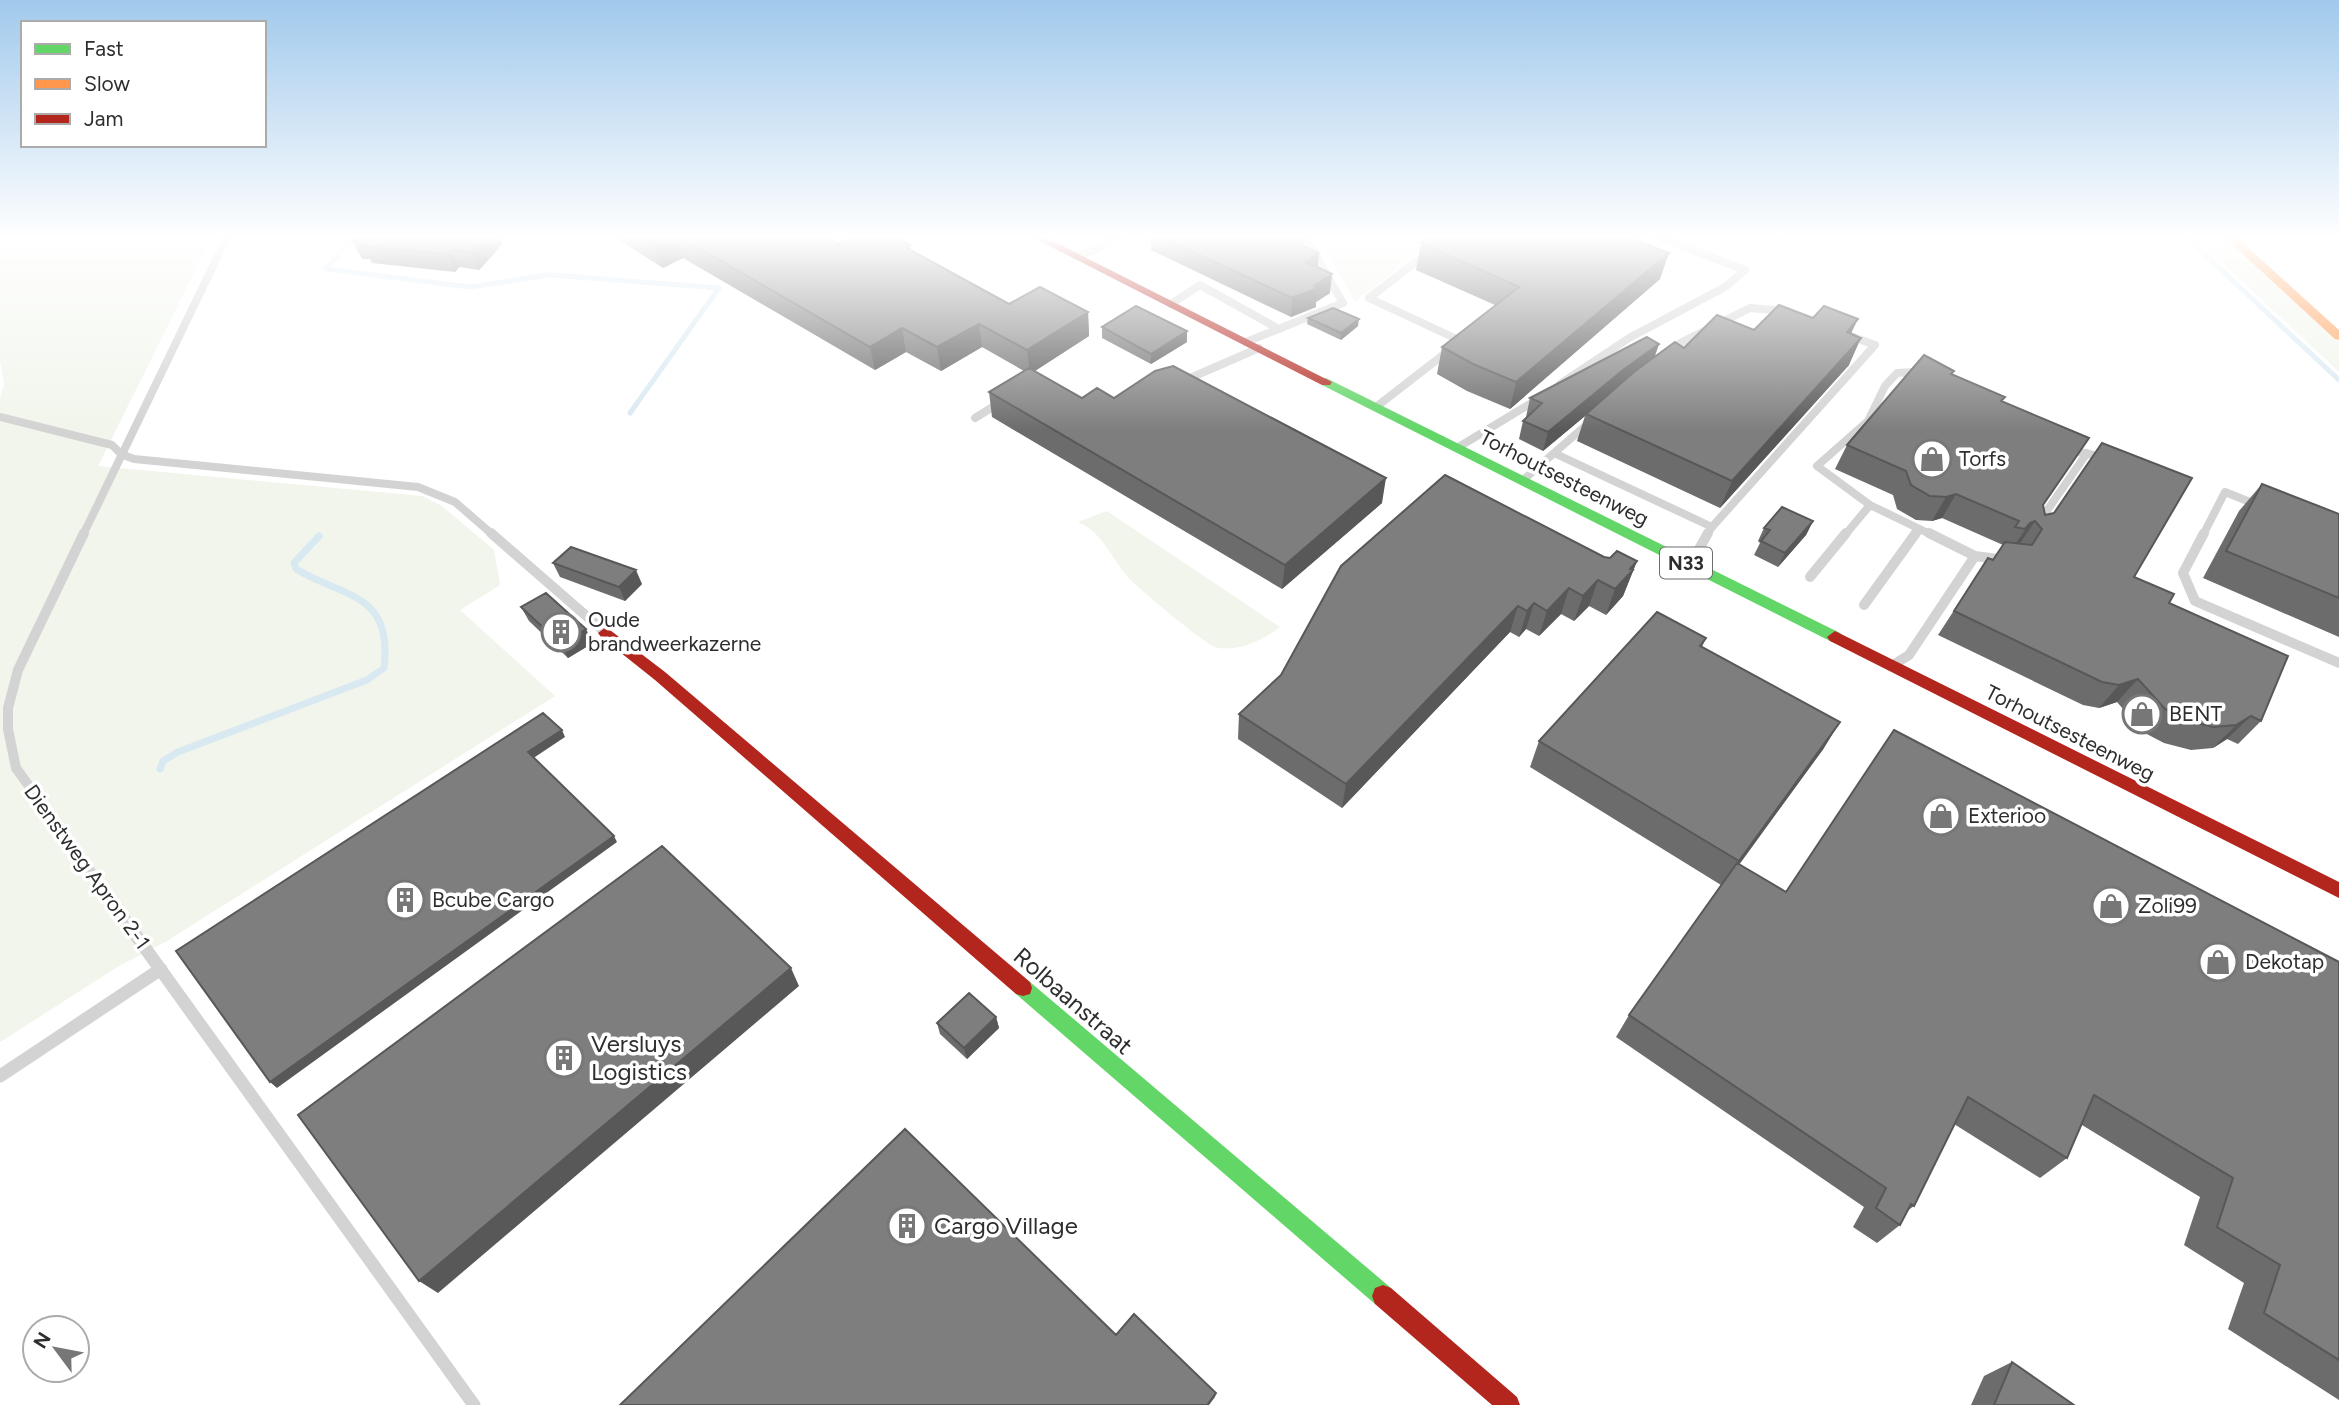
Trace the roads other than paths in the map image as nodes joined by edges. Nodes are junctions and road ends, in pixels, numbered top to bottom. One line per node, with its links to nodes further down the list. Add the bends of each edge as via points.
1 (196, 301): 27 (lane, Dienstweg Apron 2-1)
2 (1164, 301): 9 (main road, Torhoutsesteenweg / N33)
3 (1176, 301): 9 (lane)
4 (1228, 301): 11 (lane)
5 (1342, 301): 11 (lane)
6 (1374, 301): 19 (lane, via 1461,341)
7 (1699, 301): 24 (lane, via 1629,338)
8 (2300, 301): 13 (main road)
9 (1171, 304): 14 (main road, Torhoutsesteenweg / N33)
10 (1797, 315): 15 (lane, via 1751,308 1680,344)
11 (1279, 329): 14 (lane)
12 (1836, 330): 32 (lane, via 1875,345)
13 (2339, 336)
14 (1252, 345): 17 (lane); 19 (main road, Torhoutsesteenweg / N33)
15 (1662, 364)
16 (1934, 381): 30 (lane, via 1914,372 1897,373 1885,386 1868,421 1817,466)
17 (1172, 384)
18 (1010, 397): 22 (lane)
19 (1376, 407): 24 (main road, Torhoutsesteenweg / N33)
20 (1602, 411): 25 (lane)
21 (0, 416): 27 (lane, via 112,445)
22 (975, 418)
23 (2054, 444): 26 (lane)
24 (1457, 448): 29 (main road, Torhoutsesteenweg / N33)
25 (1554, 453): 29 (lane); 32 (lane)
26 (2087, 453): 28 (lane); 34 (lane)
27 (121, 454): 40 (lane, via 134,459 418,487 437,493 455,502); 45 (lane, Dienstweg Apron 2-1, via 18,670 6,704 8,734 16,768)
28 (2120, 464)
29 (1522, 481): 37 (main road, Torhoutsesteenweg / N33)
30 (1870, 505): 33 (lane); 38 (lane)
31 (2276, 513): 41 (lane, via 2225,492 2183,573 2195,601)
32 (1712, 527): 37 (lane)
33 (1918, 531): 36 (lane); 39 (lane)
34 (2032, 533)
35 (2018, 554): 36 (lane, via 2013,561)
36 (1975, 556): 42 (lane, via 1909,655)
37 (1690, 565): 42 (main road, Torhoutsesteenweg / N33)
38 (1810, 577)
39 (1864, 605)
40 (606, 633): 48 (main road, Rolbaanstraat)
41 (2339, 663)
42 (1891, 667): 44 (main road, Torhoutsesteenweg / N33)
43 (2339, 871): 44 (lane)
44 (2336, 889)
45 (161, 970): 46 (lane); 47 (lane, Dienstweg Apron 2-1)
46 (0, 1076)
47 (474, 1405)
48 (1509, 1405)

